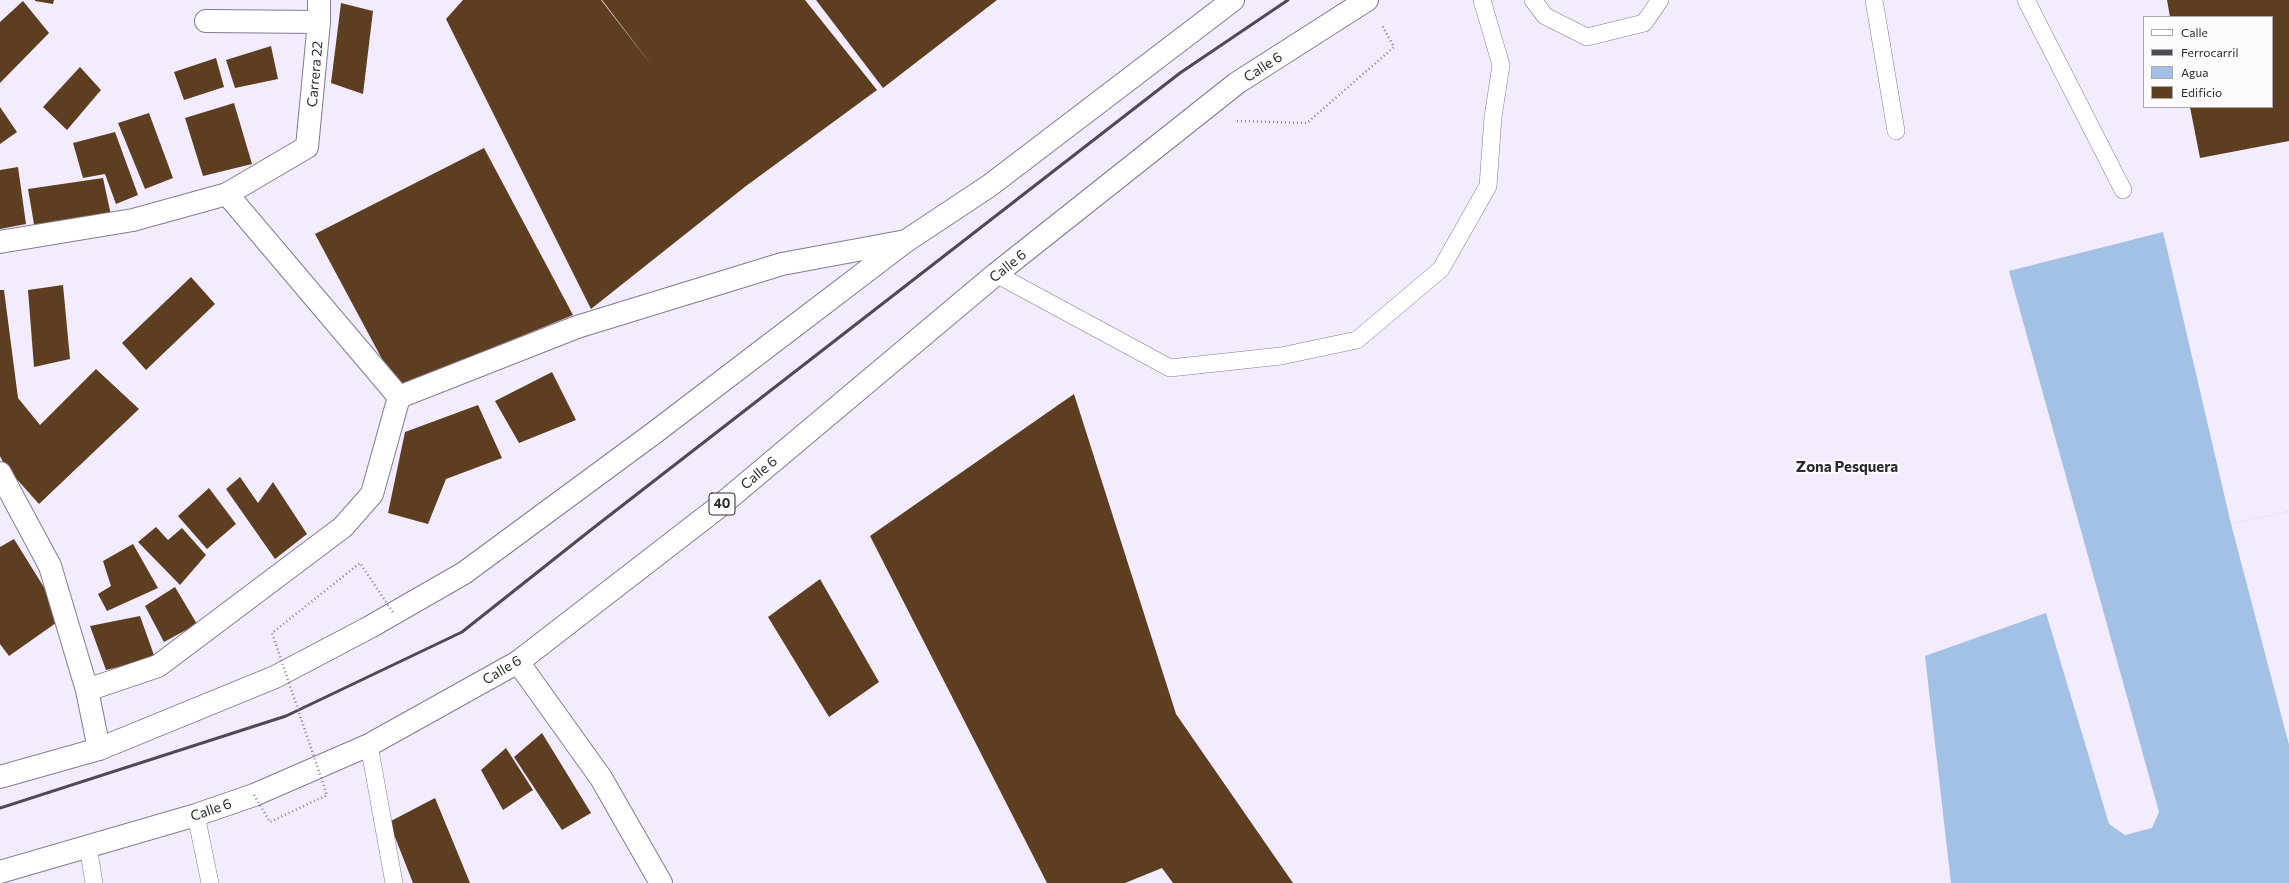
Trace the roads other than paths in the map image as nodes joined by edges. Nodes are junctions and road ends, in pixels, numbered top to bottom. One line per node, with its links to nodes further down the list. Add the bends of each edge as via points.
1 (319, 0): 10 (main road, Carrera 22)
2 (1233, 0): 14 (main road, via 989,186)
3 (1367, 0): 16 (main road, Calle 6 / 40, via 1237,83)
4 (1482, 0): 16 (lane, via 1501,65 1488,186 1441,270 1357,340 1281,356 1170,368)
5 (1533, 0): 6 (lane, via 1545,16 1586,37 1644,23)
6 (1660, 0)
7 (1874, 0): 11 (lane)
8 (2026, 0): 12 (lane)
9 (206, 21): 10 (main road)
10 (319, 22): 13 (main road, Carrera 22, via 307,147)
11 (1896, 131)
12 (2123, 190)
13 (227, 194): 15 (main road, via 133,220); 17 (main road)
14 (906, 241): 17 (main road, via 782,264 585,325); 22 (main road, via 654,434 464,573 394,614 275,676)
15 (0, 242)
16 (996, 274): 19 (main road, Calle 6 / 40, via 716,509)
17 (398, 397): 20 (main road, via 372,494 343,527 158,666)
18 (0, 473): 20 (main road, via 50,566)
19 (518, 662): 21 (main road, Calle 6 / 40); 30 (main road, via 601,778)
20 (87, 690): 22 (main road)
21 (369, 745): 24 (main road, Calle 6 / 40, via 254,795); 29 (lane)
22 (99, 749): 23 (main road)
23 (0, 777)
24 (196, 815): 25 (main road, Calle 6 / 40); 28 (lane)
25 (88, 846): 26 (main road, Calle 6 / 40); 27 (lane)
26 (0, 872)
27 (94, 883)
28 (210, 883)
29 (394, 883)
30 (661, 883)

